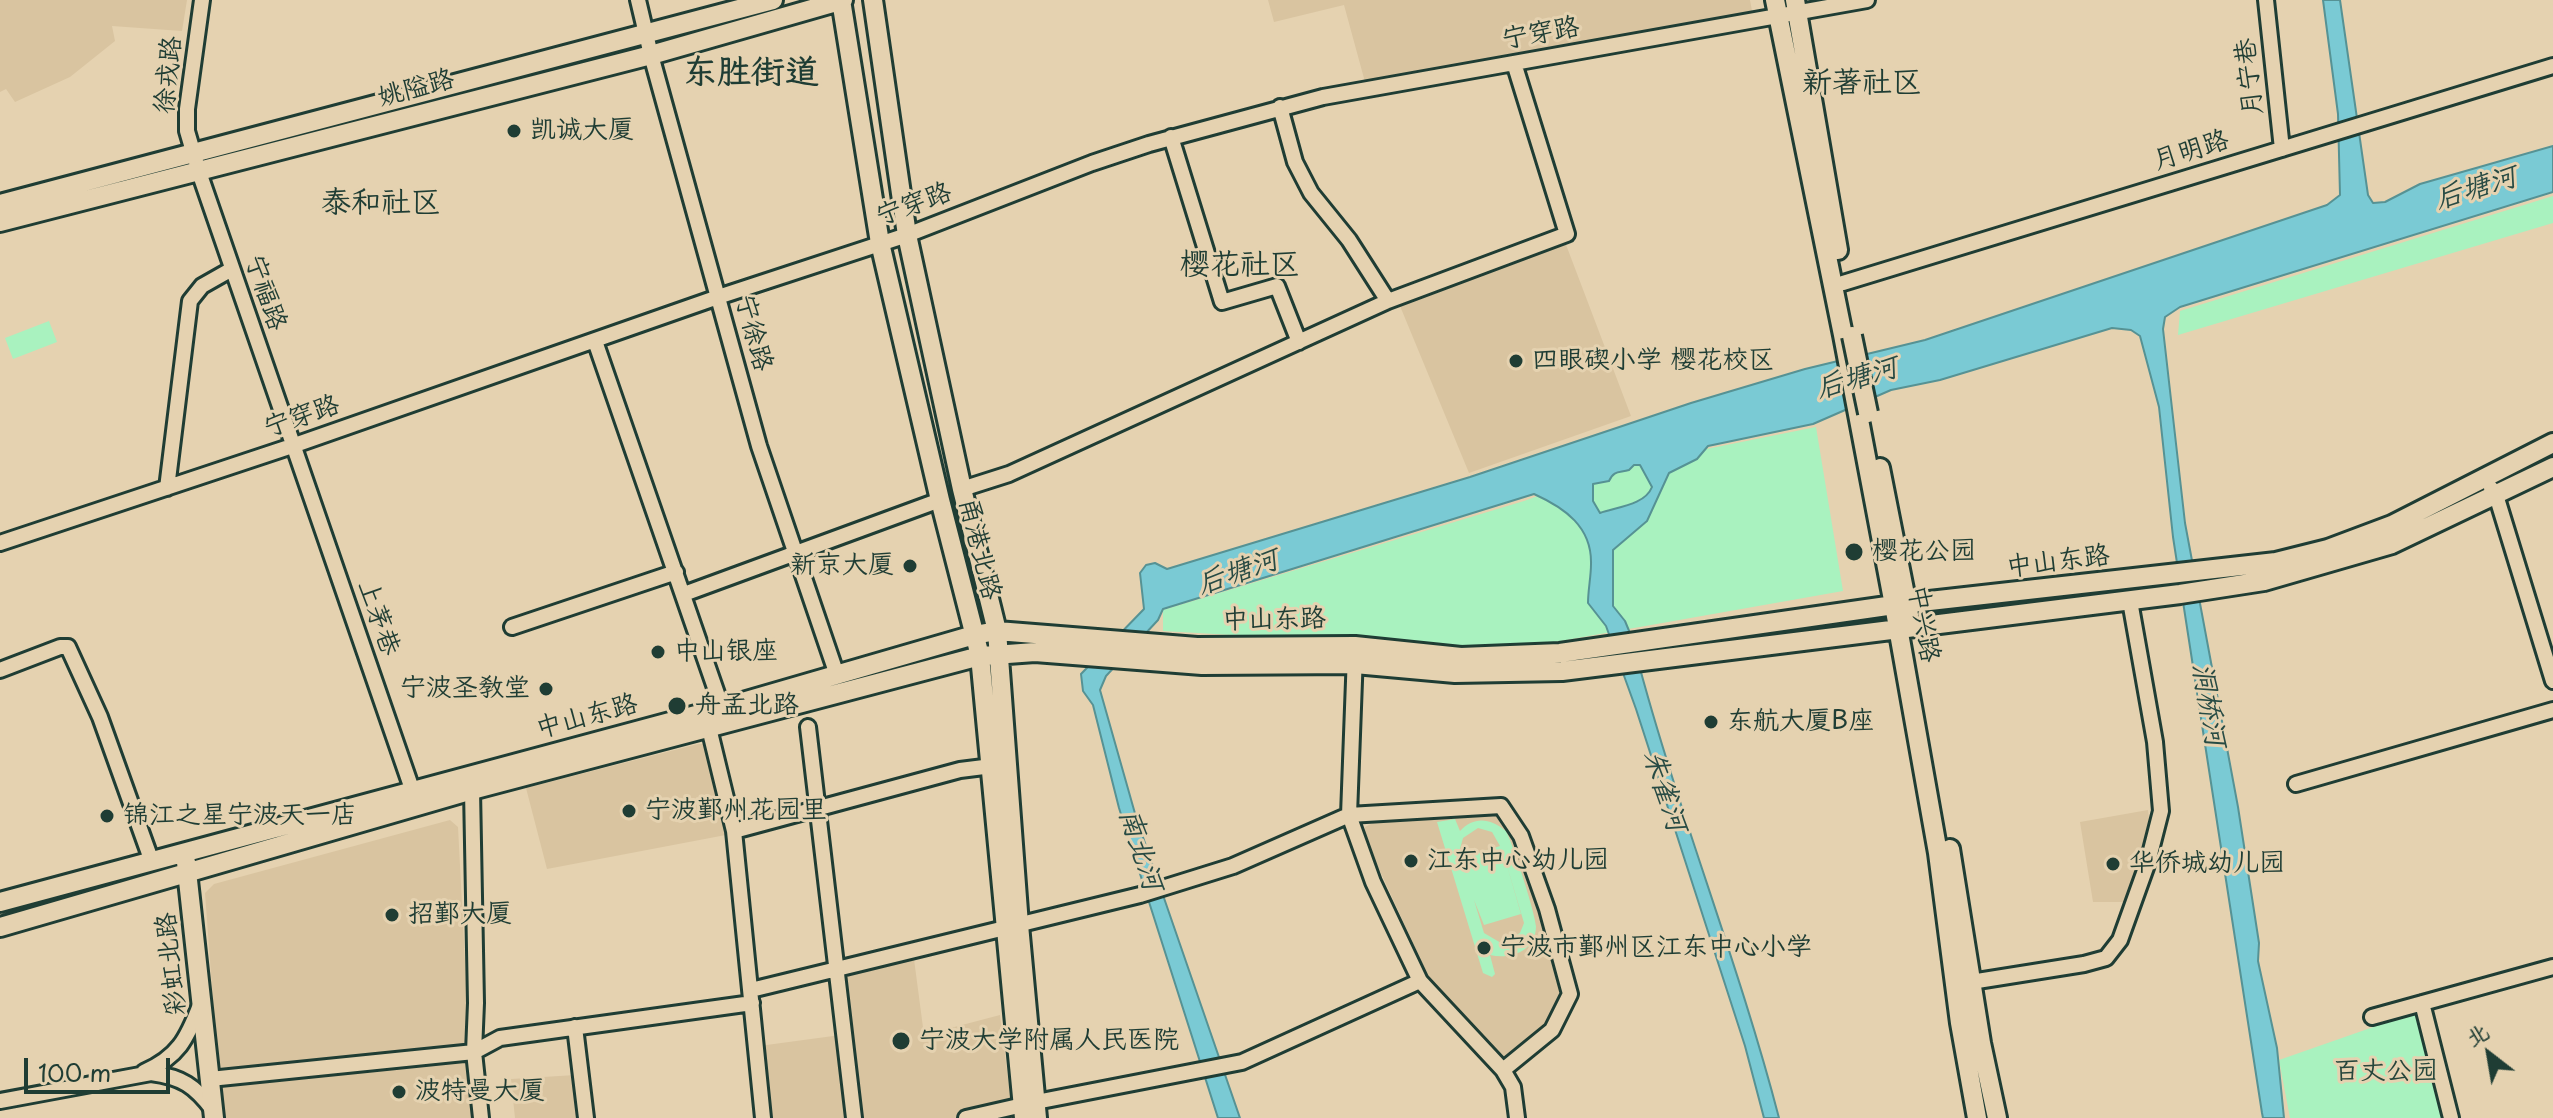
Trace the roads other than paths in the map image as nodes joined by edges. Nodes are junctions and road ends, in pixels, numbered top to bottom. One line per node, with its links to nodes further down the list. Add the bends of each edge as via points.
1 (202, 0): 17 (street, 徐戎路, via 187,109)
2 (638, 0): 10 (street, 宁徐路)
3 (773, 0): 10 (main road, 姚隘路)
4 (842, 0): 11 (main road, 姚隘路); 21 (main road, 甬港北路)
5 (873, 0): 20 (main road, 甬港北路)
6 (1867, 0): 8 (street, 宁穿路)
7 (2266, 0): 16 (street, 月宁巷)
8 (1796, 6): 9 (street, 宁穿路); 23 (main road, 中兴路)
9 (1776, 8): 12 (street, 宁穿路); 26 (main road, 中兴路)
10 (646, 35): 11 (street, 宁徐路); 17 (main road, 姚隘路)
11 (651, 55): 17 (main road, 姚隘路); 24 (street, 宁徐路)
12 (1514, 63): 14 (street, 宁穿路); 25 (street, via 1567,234)
13 (2553, 66): 16 (street, 月明路)
14 (1280, 107): 15 (street, 宁穿路); 25 (street, via 1295,162 1311,193)
15 (1171, 137): 20 (street, 宁穿路); 28 (street, via 1222,302 1277,286)
16 (2282, 149): 23 (street, 月明路)
17 (196, 164): 18 (main road, 姚隘路); 19 (main road, 姚隘路); 22 (street, 宁福路)
18 (0, 204)
19 (0, 222)
20 (907, 235): 21 (street, 宁穿路); 34 (main road, 甬港北路)
21 (880, 243): 24 (street, 宁穿路); 36 (main road, 甬港北路)
22 (232, 269): 30 (street, 宁福路); 33 (street, via 210,280 190,301)
23 (1843, 283): 26 (main road, 中兴路)
24 (718, 297): 27 (street, 宁穿路); 38 (street, 宁徐路, via 759,446)
25 (1388, 301): 28 (street)
26 (1848, 336): 43 (main road, 中兴路, bridge)
27 (595, 341): 30 (street, 宁穿路); 39 (street)
28 (1299, 342): 34 (street, via 1009,474)
29 (2553, 443): 32 (main road, 中山东路)
30 (292, 446): 33 (street, 宁穿路); 62 (street, 上茅巷)
31 (2553, 467): 35 (main road, 中山东路)
32 (2485, 480): 35 (street); 40 (main road, 中山东路, via 2328,549)
33 (167, 488): 37 (street, 宁穿路)
34 (962, 489): 46 (main road, 甬港北路)
35 (2496, 495): 40 (main road, 中山东路, via 2392,544 2308,570); 53 (street)
36 (940, 500): 38 (street); 47 (main road, 甬港北路)
37 (0, 543)
38 (796, 553): 41 (street); 54 (street, 宁徐路)
39 (676, 572): 41 (street); 44 (street)
40 (2214, 579): 42 (main road, 中山东路, via 2180,594); 43 (main road, 中山东路, via 2172,575)
41 (684, 594): 55 (street)
42 (2130, 601): 45 (main road, 中山东路); 75 (street, via 2155,742 2161,811 2120,940 2106,958)
43 (1901, 605): 45 (main road, 中兴路); 51 (main road, 中山东路, via 1650,640)
44 (512, 627)
45 (1904, 628): 51 (main road, 中山东路, via 1656,659); 75 (main road, 中兴路); 94 (main road, 中兴路)
46 (997, 631): 47 (main road, 中山东路); 48 (main road, 甬港北路); 49 (main road, 中山东路)
47 (974, 635): 50 (main road, 甬港北路); 54 (main road, 中山东路)
48 (1000, 654): 49 (main road, 中山东路, via 1202,665); 50 (main road, 中山东路); 71 (main road, 甬港北路)
49 (1355, 655): 51 (main road, 中山东路); 64 (street)
50 (980, 656): 58 (main road, 中山东路); 59 (main road, 甬港北路)
51 (1608, 656)
52 (0, 670): 67 (street, via 68,647 100,717)
53 (2552, 672)
54 (837, 675): 55 (main road, 中山东路)
55 (722, 708): 62 (main road, 中山东路)
56 (2553, 710): 60 (street)
57 (808, 727): 63 (street)
58 (709, 728): 61 (main road, 中山东路); 65 (street)
59 (992, 766): 63 (street); 71 (main road, 甬港北路)
60 (2296, 784)
61 (472, 790): 62 (main road, 中山东路); 81 (street)
62 (413, 798): 66 (main road, 中山东路); 68 (main road, 中山东路)
63 (817, 808): 65 (street); 73 (street)
64 (1349, 815): 71 (street, via 1233,866); 74 (street, via 1373,882); 82 (street, via 1501,806 1521,836 1570,994 1552,1030)
65 (734, 831): 76 (street)
66 (184, 853): 67 (main road, 中山东路); 68 (main road, 彩虹北路)
67 (152, 862): 69 (main road, 中山东路)
68 (188, 874): 70 (main road, 中山东路); 77 (main road, 彩虹北路)
69 (0, 902)
70 (0, 927)
71 (1013, 927): 73 (street); 86 (main road, 甬港北路)
72 (2553, 967): 78 (street)
73 (837, 970): 76 (street); 91 (street)
74 (1420, 981): 82 (street); 86 (street, via 1242,1062)
75 (1971, 982): 95 (main road, 中兴路)
76 (752, 996): 80 (street); 90 (street)
77 (202, 1000): 83 (street, via 181,1046 160,1065); 84 (main road, 彩虹北路)
78 (2422, 1003): 79 (street); 96 (street)
79 (2372, 1017)
80 (575, 1027): 81 (street, via 500,1038); 89 (street)
81 (474, 1052): 84 (street); 88 (street)
82 (1503, 1070): 93 (street, via 1513,1087)
83 (136, 1075): 85 (street); 87 (street, via 172,1075 189,1084)
84 (210, 1079): 87 (main road, 彩虹北路)
85 (0, 1101)
86 (1030, 1111): 92 (street)
87 (214, 1114)
88 (481, 1118)
89 (586, 1118)
90 (763, 1118)
91 (854, 1118)
92 (966, 1118)
93 (1517, 1118)
94 (1977, 1118)
95 (1997, 1118)
96 (2451, 1118)

